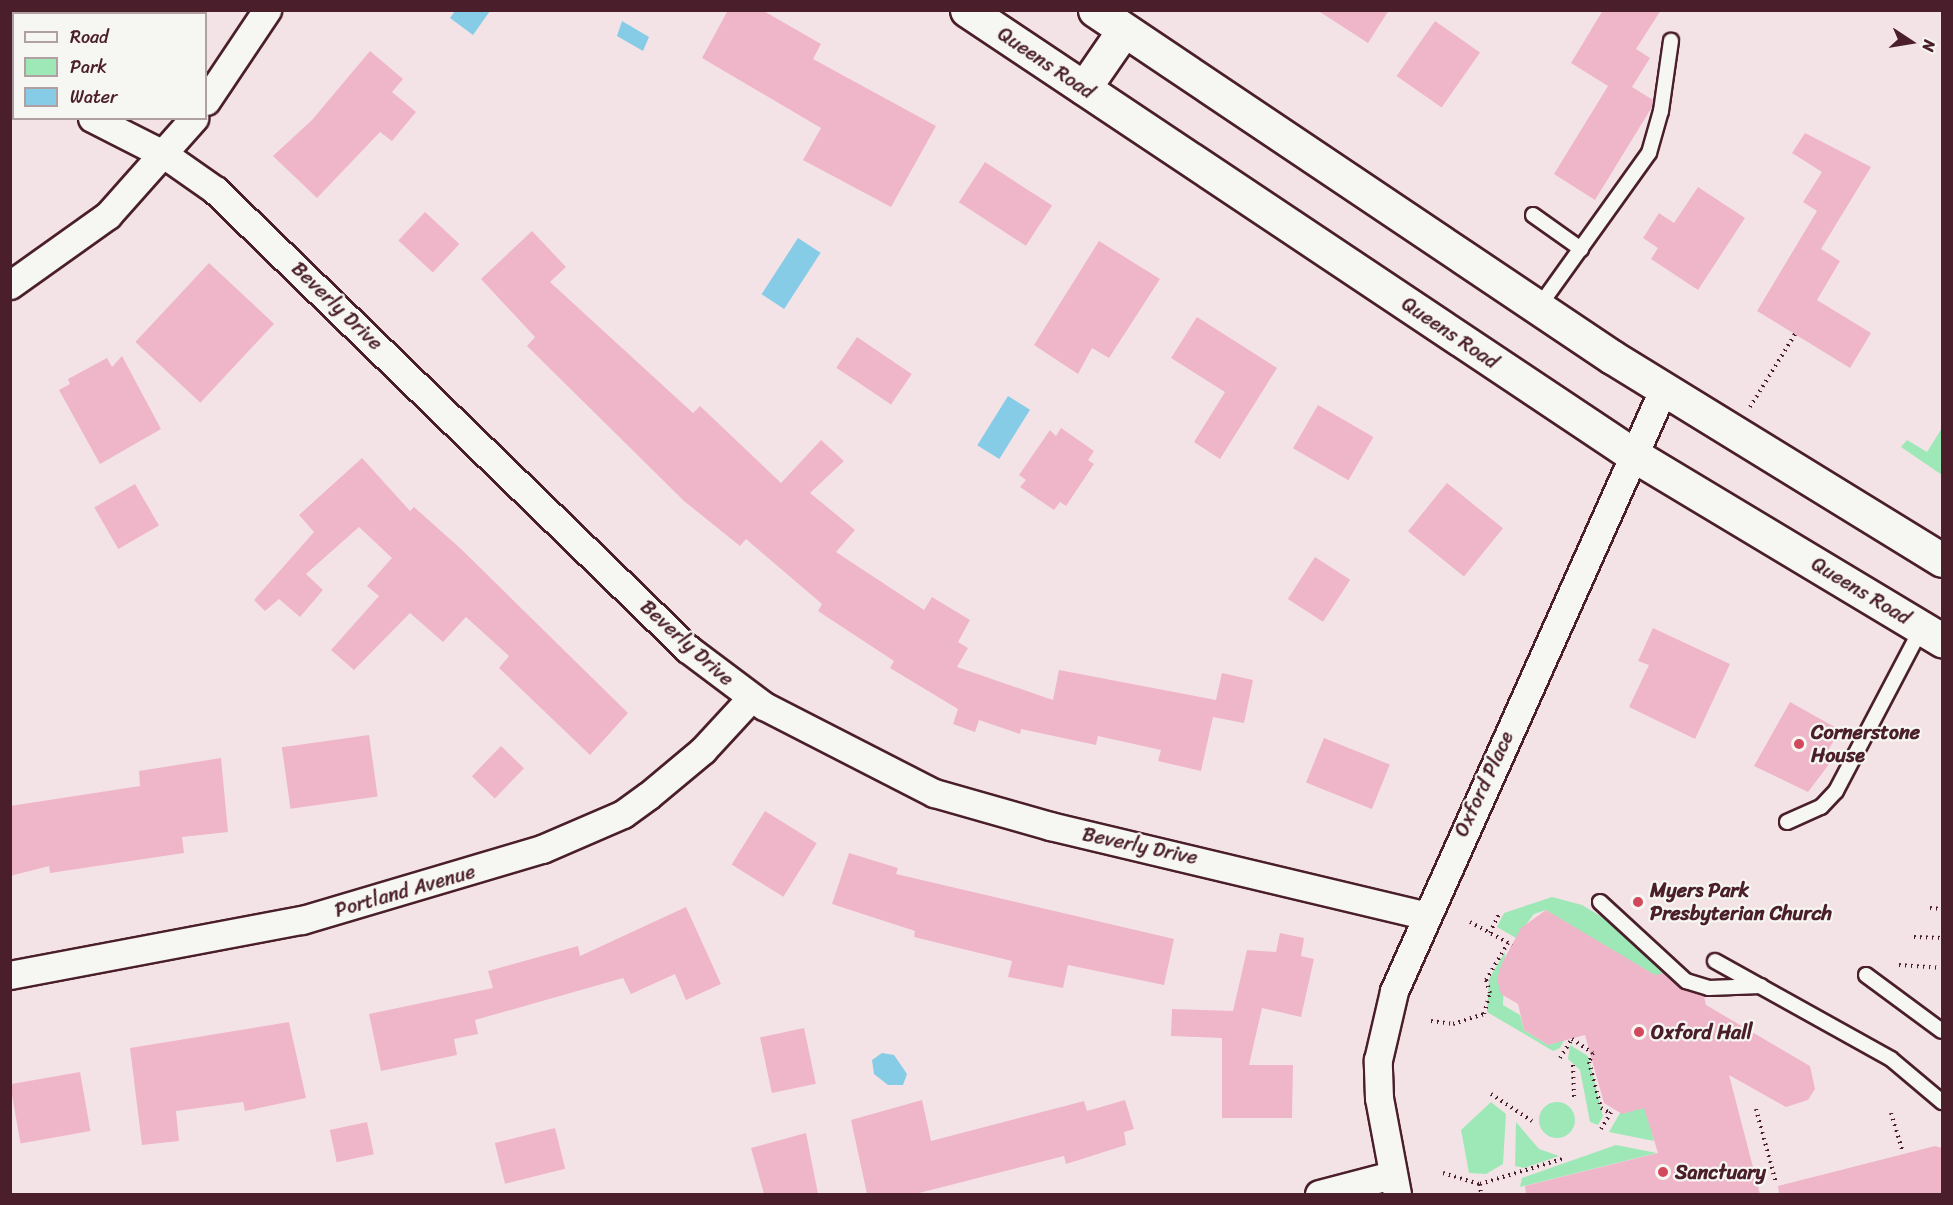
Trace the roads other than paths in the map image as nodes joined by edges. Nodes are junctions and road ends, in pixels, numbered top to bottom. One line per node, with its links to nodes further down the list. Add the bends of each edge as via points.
1 (267, 10): 7 (street)
2 (967, 10): 6 (street, Queens Road)
3 (1095, 10): 4 (street)
4 (1124, 30): 6 (street); 14 (street)
5 (1671, 41): 12 (lane, via 1661,111 1649,153)
6 (1084, 88): 16 (street, Queens Road)
7 (207, 100)
8 (96, 120): 10 (street, Beverly Drive)
9 (192, 120): 10 (street)
10 (165, 155): 13 (street, via 86,234); 19 (street, Beverly Drive, via 215,190 688,649)
11 (1533, 214): 12 (lane)
12 (1581, 249): 14 (lane)
13 (10, 285)
14 (1538, 308): 15 (street)
15 (1664, 390): 16 (street, Oxford Place); 17 (street)
16 (1632, 454): 18 (street, Queens Road); 22 (street, Oxford Place)
17 (1940, 550)
18 (1932, 634): 20 (lane, via 1836,791 1821,807)
19 (751, 698): 22 (street, Beverly Drive, via 934,793 1050,826); 24 (street, Portland Avenue, via 703,750 648,796 623,814 542,849 302,920)
20 (1787, 822)
21 (1600, 902): 26 (lane, via 1686,981 1709,988)
22 (1425, 915): 29 (street, Oxford Place, via 1386,1013 1378,1060 1379,1107)
23 (1715, 961): 26 (lane)
24 (10, 975)
25 (1866, 975): 27 (lane)
26 (1761, 986): 28 (lane, via 1891,1059)
27 (1942, 1031)
28 (1942, 1102)
29 (1395, 1185): 30 (street)
30 (1319, 1194)

